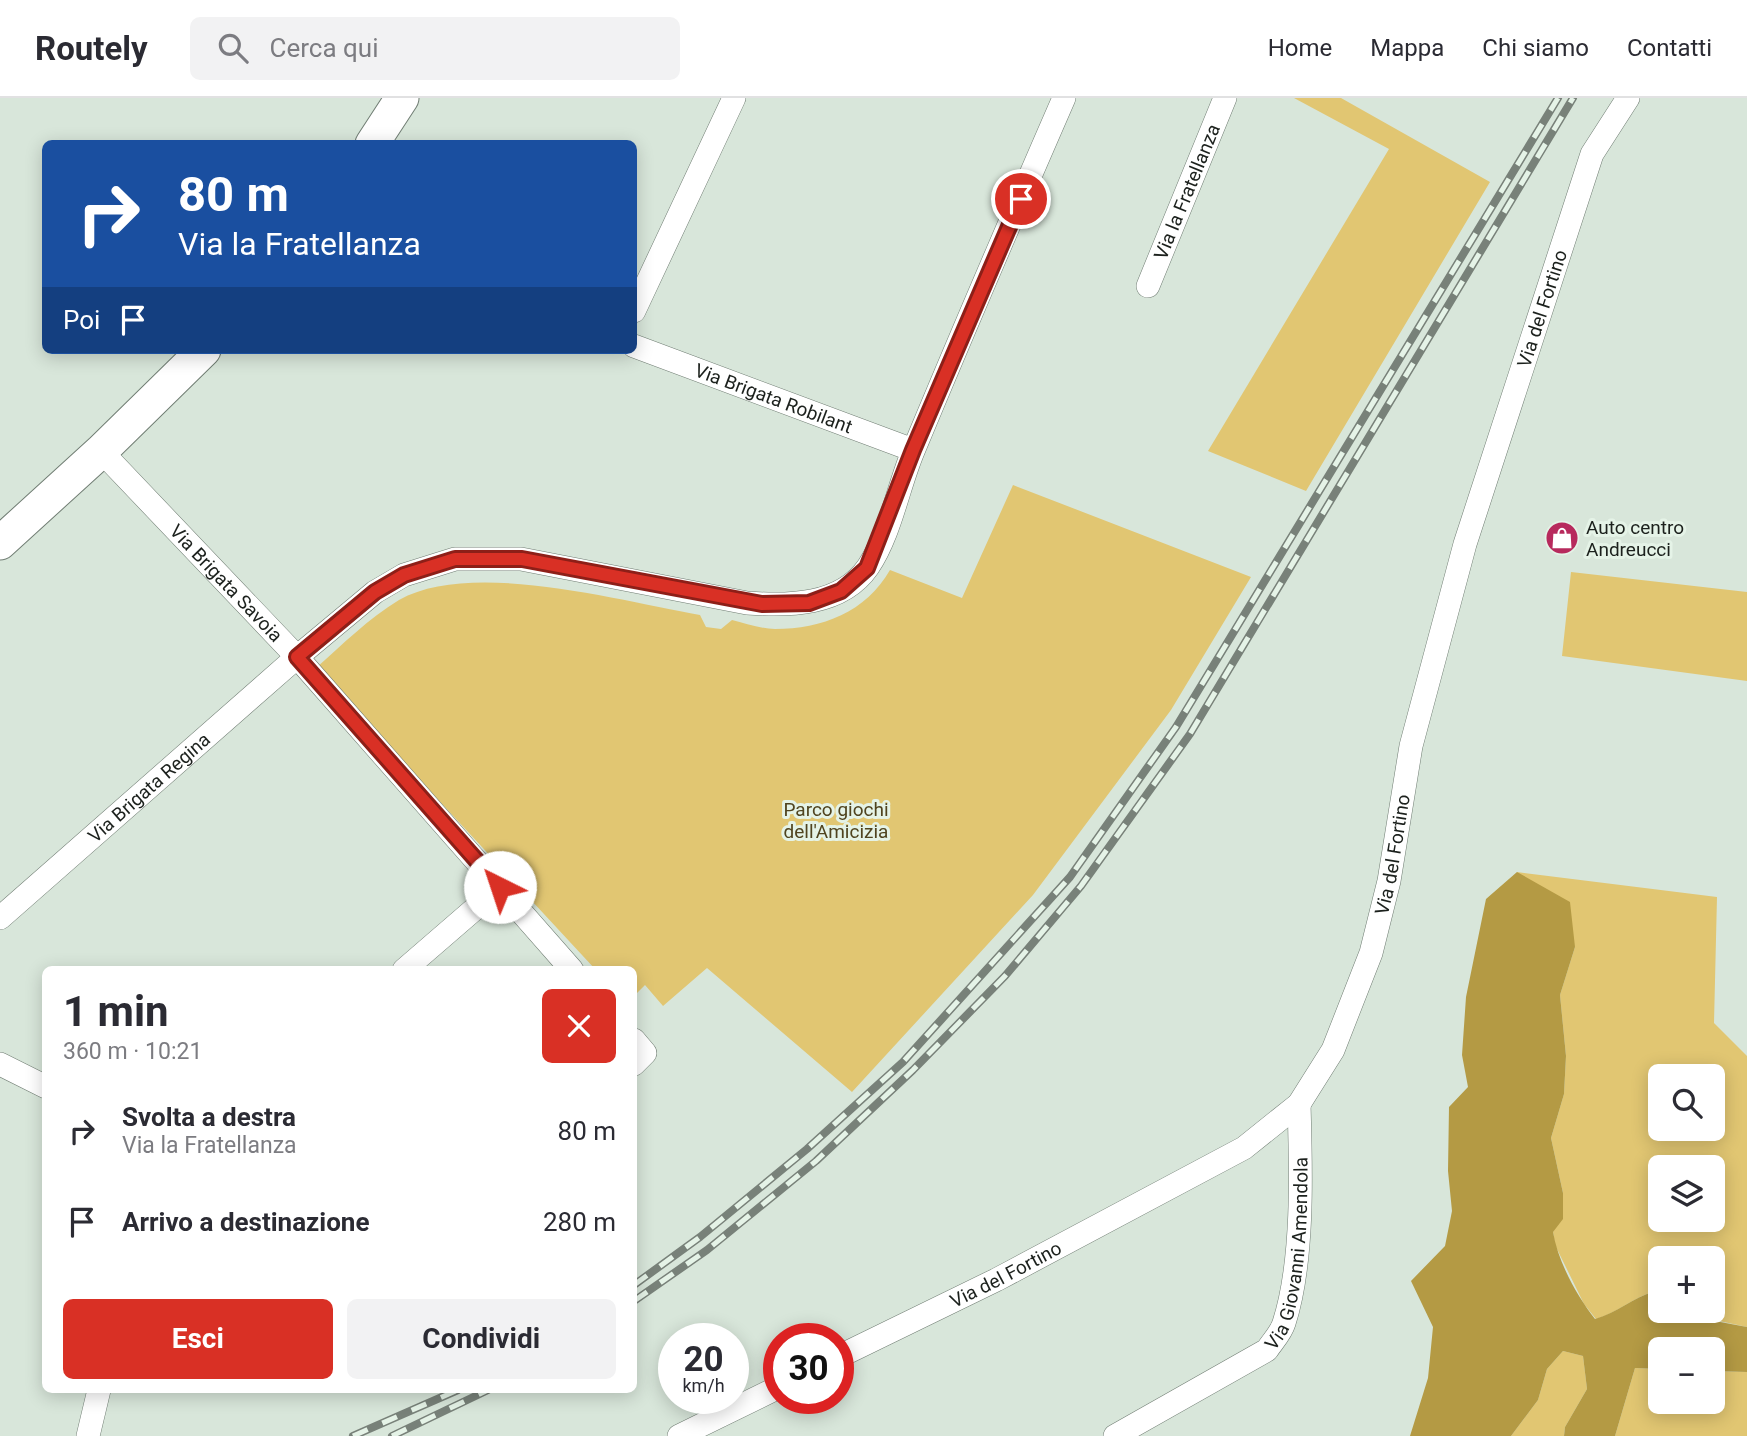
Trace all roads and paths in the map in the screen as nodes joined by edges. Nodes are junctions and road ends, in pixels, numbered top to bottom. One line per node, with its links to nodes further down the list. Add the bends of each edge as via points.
1 (402, 98): 6 (street)
2 (734, 98): 8 (street)
3 (1063, 98): 11 (street)
4 (1225, 98): 7 (street, Via la Fratellanza)
5 (1628, 98): 21 (street, Via del Fortino, via 1592,154 1465,544 1410,746 1389,881 1371,953 1333,1049)
6 (375, 140)
7 (1148, 286)
8 (637, 305)
9 (637, 347): 11 (street, Via Brigata Robilant)
10 (200, 354): 12 (street)
11 (913, 450): 14 (street, via 867,568 841,591 809,603 747,603 522,559 455,559 404,575 375,592)
12 (102, 451): 13 (street); 14 (street, Via Brigata Savoia)
13 (0, 543)
14 (297, 657): 15 (street, Via Brigata Savoia); 16 (street, Via Brigata Regina)
15 (500, 887): 17 (street); 18 (street, Via Brigata Savoia)
16 (0, 918)
17 (409, 966)
18 (569, 966)
19 (0, 1065): 20 (street)
20 (42, 1085)
21 (1299, 1104): 22 (street, Via del Fortino, via 1244,1148 996,1280); 27 (street, Via Giovanni Amendola, via 1301,1161 1294,1285 1283,1326 1266,1350)
22 (854, 1349)
23 (98, 1393): 25 (street)
24 (763, 1395): 26 (street)
25 (88, 1436)
26 (679, 1436)
27 (1115, 1436)

